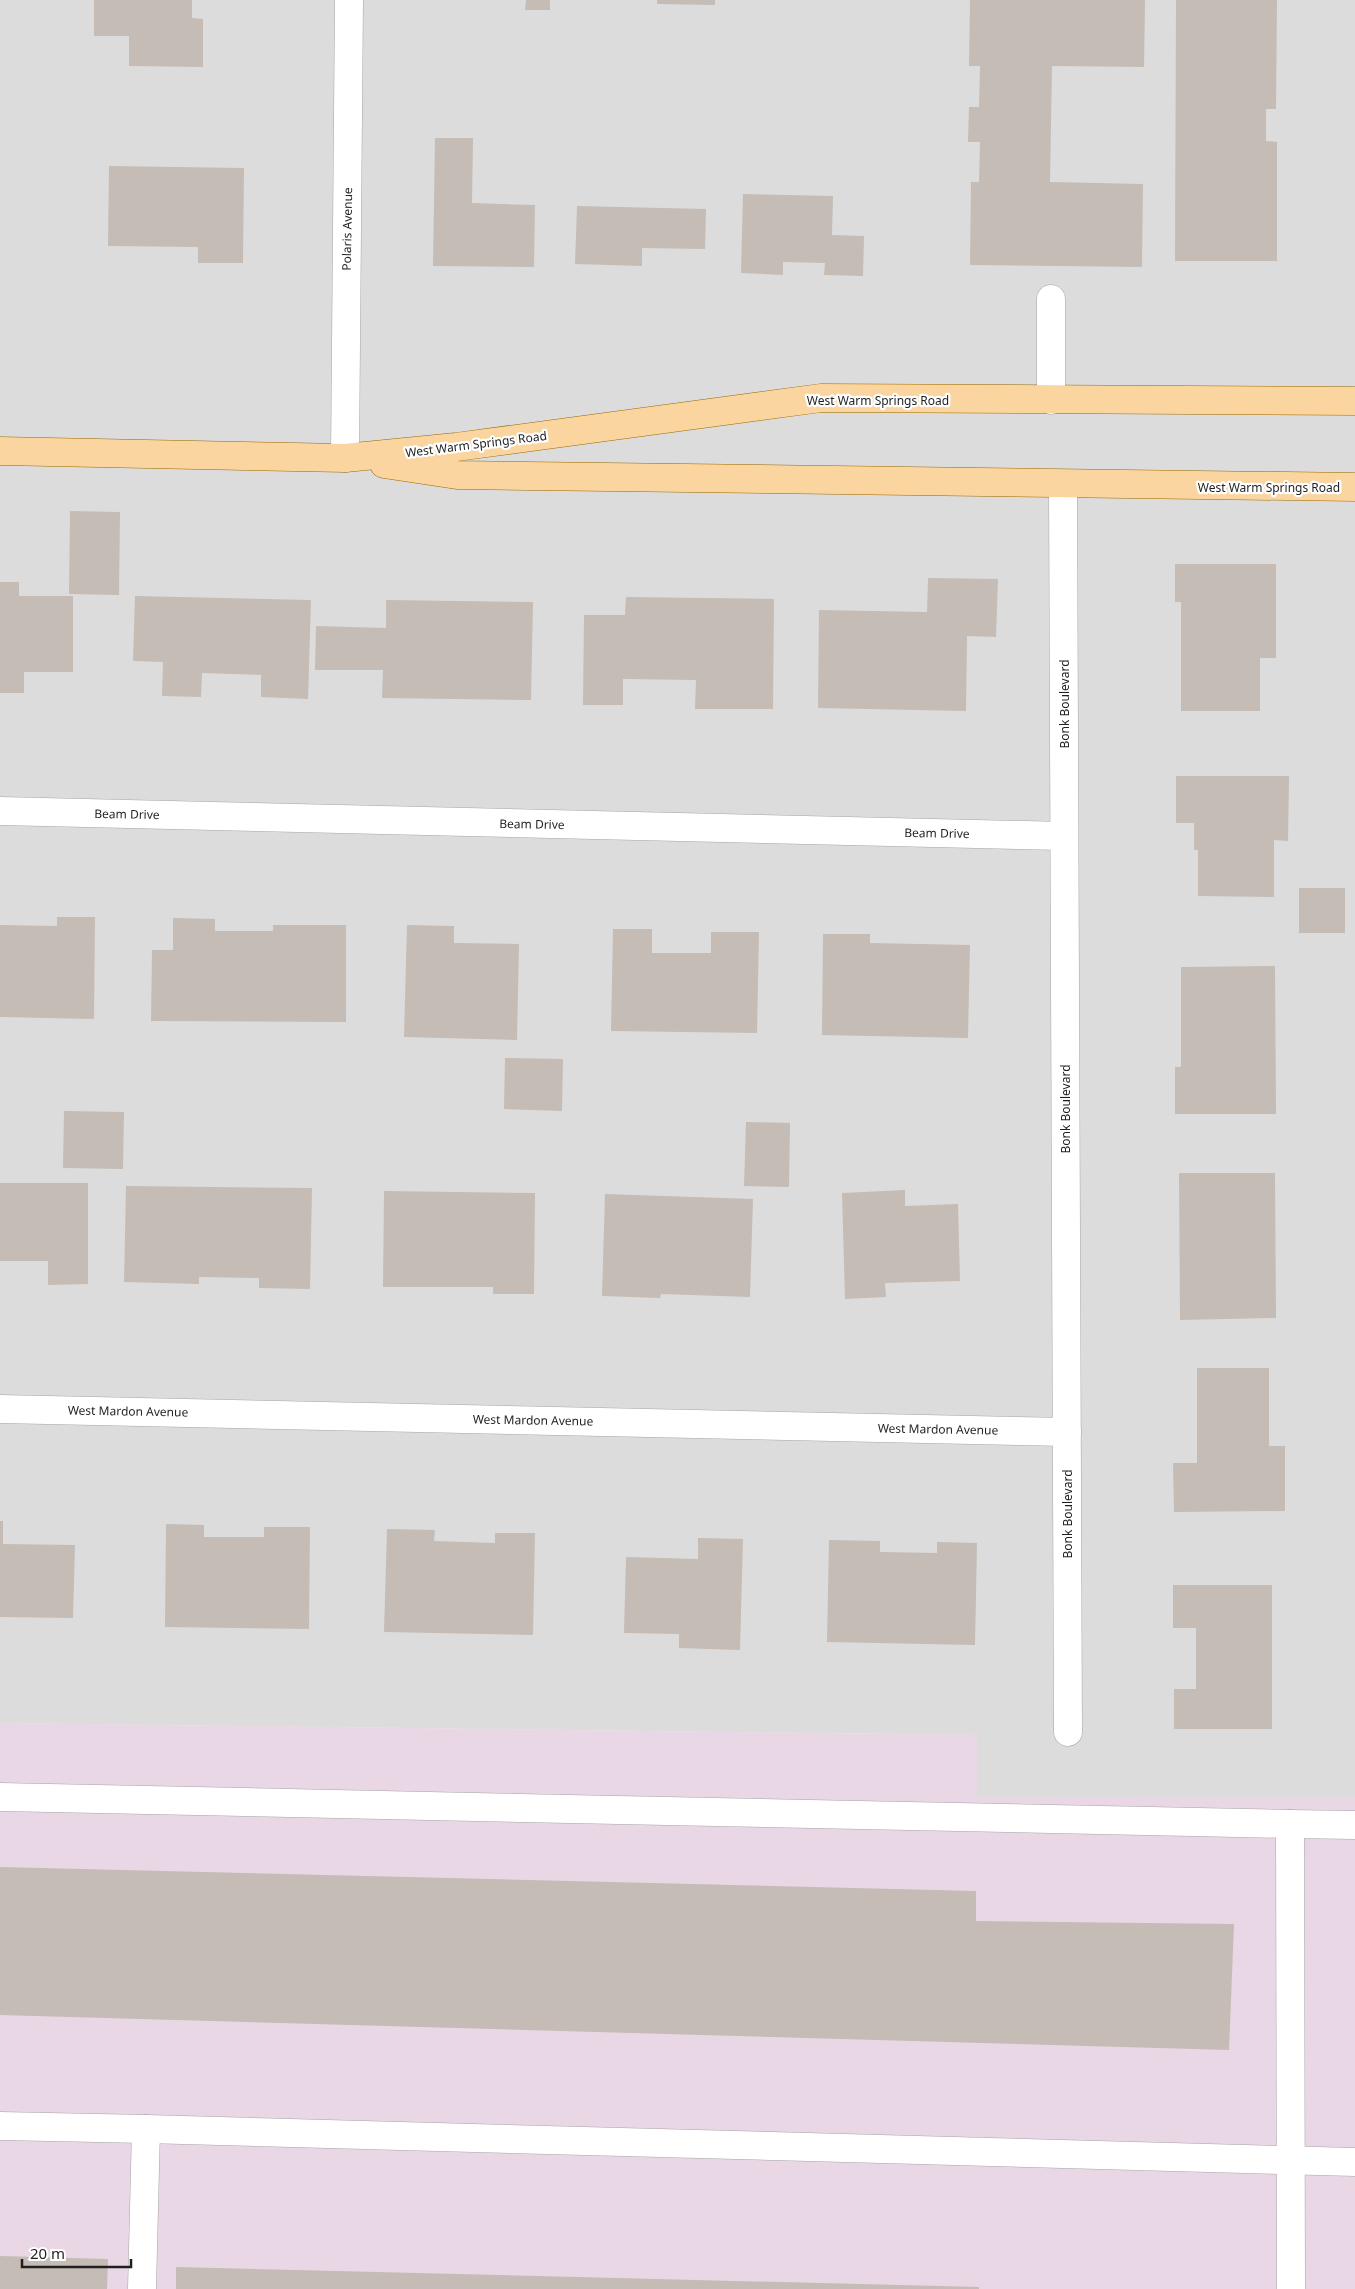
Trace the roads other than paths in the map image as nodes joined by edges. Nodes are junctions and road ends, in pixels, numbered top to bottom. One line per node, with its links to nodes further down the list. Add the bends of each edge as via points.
1 (349, 0): 6 (street, Polaris Avenue)
2 (1051, 299): 3 (street)
3 (1051, 400): 4 (main road, West Warm Springs Road); 6 (main road, West Warm Springs Road, via 821,398 456,447)
4 (1355, 401)
5 (0, 452): 6 (main road, West Warm Springs Road)
6 (345, 458): 7 (main road, West Warm Springs Road, via 457,475)
7 (1063, 485): 8 (main road, West Warm Springs Road); 10 (street, Bonk Boulevard)
8 (1355, 487)
9 (0, 811): 10 (street, Beam Drive)
10 (1064, 836): 12 (street, Bonk Boulevard)
11 (0, 1409): 12 (street, West Mardon Avenue)
12 (1067, 1432): 13 (street, Bonk Boulevard)
13 (1068, 1732)
14 (0, 1797): 15 (street)
15 (1290, 1824): 16 (street); 19 (street)
16 (1355, 1825)
17 (0, 2126): 18 (street)
18 (146, 2129): 19 (street); 21 (street)
19 (1291, 2161): 20 (street); 22 (street)
20 (1355, 2162)
21 (142, 2289)
22 (1291, 2289)

